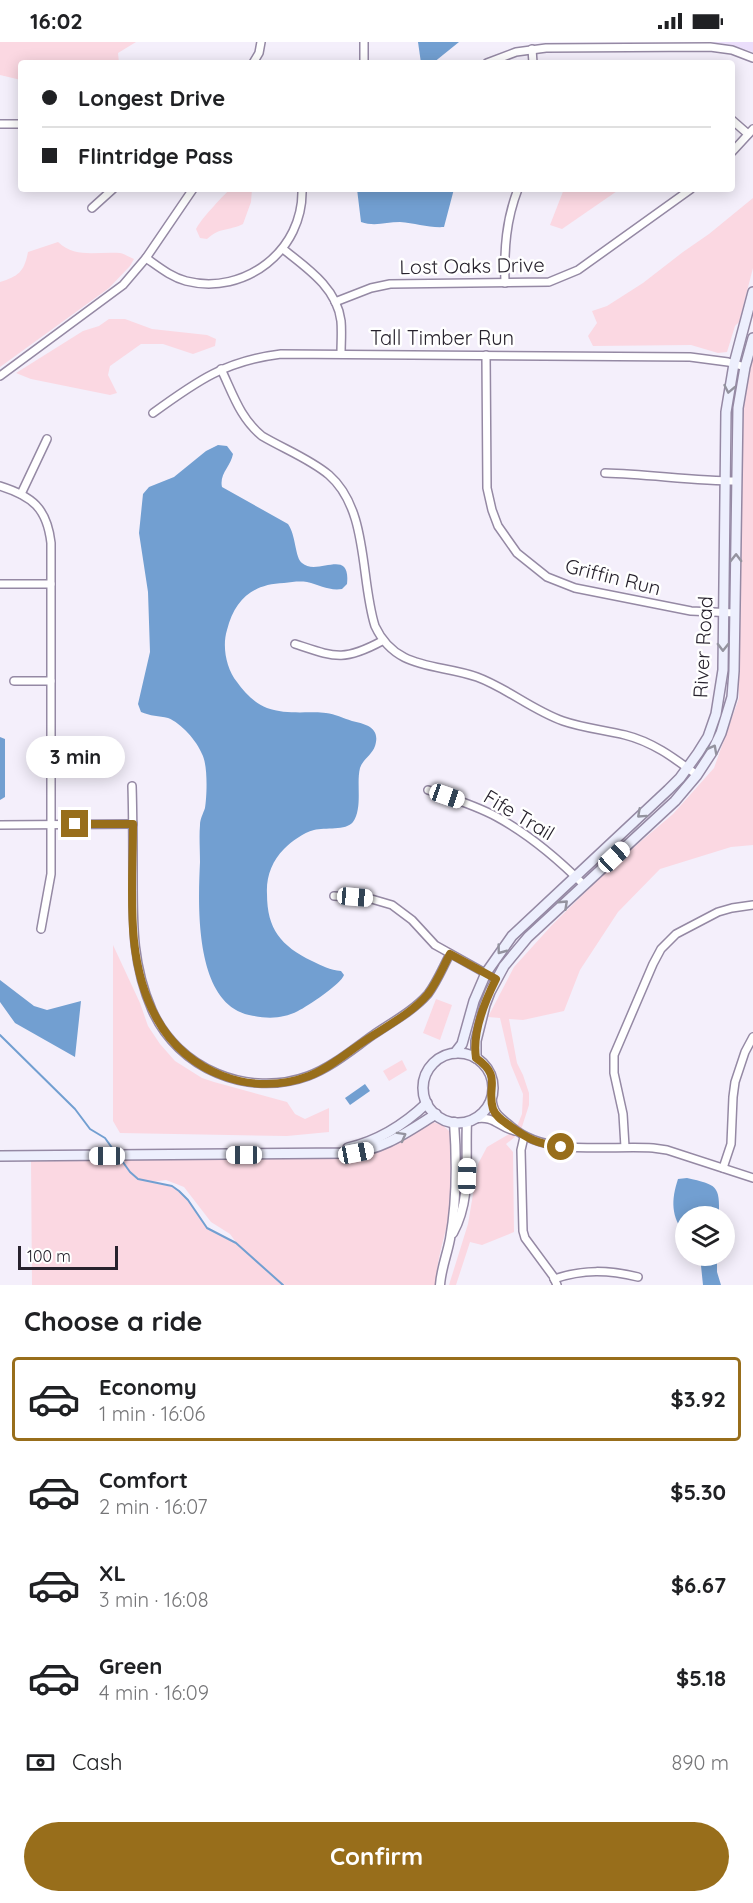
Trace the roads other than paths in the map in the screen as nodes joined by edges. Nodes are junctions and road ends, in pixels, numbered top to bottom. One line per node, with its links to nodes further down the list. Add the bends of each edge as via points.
1 (261, 42): 5 (street)
2 (364, 42): 6 (street)
3 (532, 49): 4 (street, via 710,47); 7 (street); 8 (street)
4 (753, 57)
5 (256, 60)
6 (364, 60)
7 (496, 60)
8 (533, 60)
9 (735, 122): 12 (street)
10 (0, 124): 11 (street)
11 (18, 124)
12 (751, 132): 13 (street)
13 (735, 149)
14 (109, 192): 19 (street)
15 (191, 192): 21 (street)
16 (302, 192): 20 (street, via 293,233)
17 (517, 192): 22 (street, via 506,232)
18 (688, 192): 22 (street, Lost Oaks Drive, via 567,276 549,282)
19 (92, 207)
20 (283, 249): 21 (street, via 251,274 229,283 187,281); 24 (street, via 313,272)
21 (146, 258): 31 (street, via 115,292)
22 (505, 283): 24 (street, Lost Oaks Drive, via 390,284)
23 (753, 291): 28 (main road, River Road)
24 (335, 302): 26 (street, via 341,320)
25 (753, 338): 29 (main road, River Road)
26 (341, 354): 27 (street, Tall Timber Run); 30 (street, Tall Timber Run, via 266,356)
27 (486, 355): 28 (street, Tall Timber Run, via 690,357); 41 (street, Griffin Run, via 488,488 495,518 517,553 547,577 575,588 691,612)
28 (734, 364): 29 (street, Tall Timber Run); 35 (main road, River Road, one-way to 35, via 727,406)
29 (744, 367): 36 (main road, River Road, via 738,408)
30 (221, 369): 32 (street, Tall Timber Run); 43 (street, via 242,415 254,430 317,467 344,492 355,519 372,615)
31 (0, 376)
32 (153, 413)
33 (47, 439): 38 (street)
34 (605, 473): 35 (street)
35 (725, 481): 36 (street); 41 (main road, River Road)
36 (737, 481): 42 (main road, River Road, one-way to 36)
37 (0, 486): 38 (street)
38 (21, 494): 40 (street, via 38,507 47,522)
39 (0, 584): 40 (street)
40 (51, 584): 46 (street)
41 (724, 613): 42 (street, Griffin Run); 47 (main road, River Road, one-way to 47, via 718,705 708,737)
42 (735, 613): 48 (main road, River Road, one-way to 42, via 721,733 732,697)
43 (382, 641): 44 (street, via 354,655 340,656); 47 (street, via 398,655 475,677 564,722 650,743)
44 (294, 644)
45 (14, 681): 46 (street)
46 (51, 681): 53 (street)
47 (688, 768): 48 (street); 54 (main road, River Road, one-way to 54)
48 (697, 775): 55 (main road, River Road, via 675,801)
49 (132, 786): 51 (street)
50 (428, 790): 54 (street, Fife Trail, via 495,816 551,853)
51 (133, 824): 53 (street); 59 (street, via 133,941 143,985 166,1034 189,1058 217,1074 245,1082 273,1083 318,1071 418,1004)
52 (0, 825): 53 (street)
53 (51, 825): 58 (street, via 51,880)
54 (575, 876): 55 (street, Fife Trail); 60 (main road, River Road, one-way to 60, via 512,936)
55 (584, 885): 61 (main road, River Road, one-way to 55, via 523,942)
56 (334, 896): 59 (street, via 368,898 392,905)
57 (753, 904): 72 (street, via 718,912 676,934 653,964 614,1055)
58 (41, 929)
59 (450, 954): 60 (street)
60 (486, 973): 61 (street); 63 (main road, River Road, via 462,1044)
61 (496, 979): 64 (main road, River Road, via 481,1021)
62 (753, 1037): 75 (street, via 735,1082 731,1144)
63 (455, 1053): 64 (main road); 66 (main road, via 437,1061 428,1071 424,1083)
64 (476, 1058): 65 (main road, via 492,1078)
65 (492, 1098): 68 (main road, via 485,1110); 70 (street, via 497,1116)
66 (427, 1103): 67 (main road); 73 (main road, via 375,1140)
67 (436, 1114): 69 (main road); 73 (main road, one-way to 67, via 356,1153 379,1146 403,1136)
68 (470, 1120): 69 (main road); 70 (street, via 488,1118); 77 (street, via 467,1183 461,1213)
69 (454, 1122): 77 (street, via 457,1184)
70 (515, 1131): 71 (street)
71 (524, 1137): 72 (street, via 561,1147); 79 (street, via 523,1231)
72 (625, 1147): 75 (street, via 667,1150)
73 (326, 1154): 74 (main road)
74 (0, 1156)
75 (723, 1168): 76 (street)
76 (753, 1178)
77 (450, 1238): 80 (street)
78 (638, 1277): 79 (street, via 589,1271)
79 (555, 1282)
80 (442, 1285)

